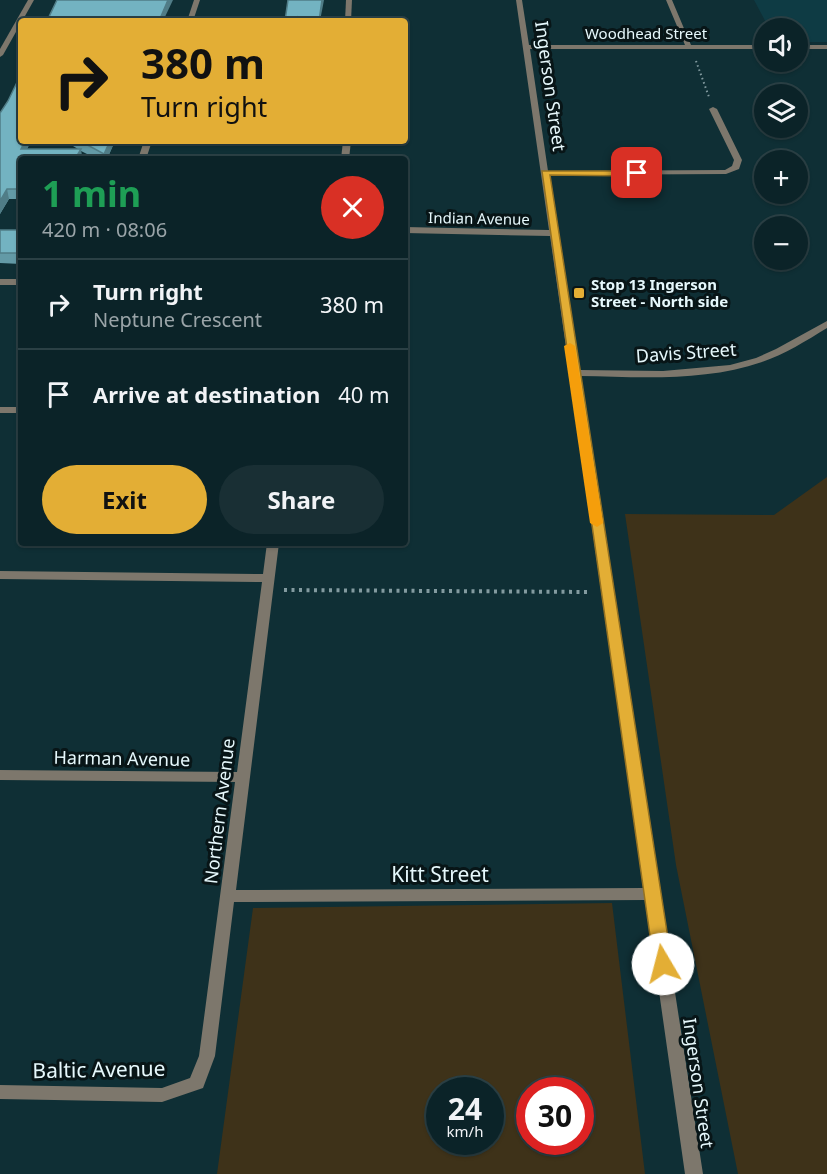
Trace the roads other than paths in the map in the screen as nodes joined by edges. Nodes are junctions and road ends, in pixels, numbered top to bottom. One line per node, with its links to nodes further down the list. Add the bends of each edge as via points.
1 (31, 0): 6 (street)
2 (197, 0): 7 (street)
3 (349, 0): 8 (street)
4 (519, 0): 10 (street, Ingerson Street)
5 (669, 0): 11 (street)
6 (21, 18)
7 (191, 18)
8 (348, 18)
9 (18, 23): 15 (street)
10 (528, 47): 11 (street, Woodhead Street); 17 (street, Ingerson Street)
11 (688, 47): 12 (street, Woodhead Street)
12 (754, 47)
13 (808, 47): 14 (street)
14 (827, 47)
15 (0, 55)
16 (713, 109): 17 (street, via 738,160 736,167 726,172)
17 (545, 173): 19 (street, Ingerson Street)
18 (408, 230): 19 (street, Indian Avenue)
19 (552, 234): 23 (street, Ingerson Street)
20 (0, 282): 21 (street)
21 (18, 282)
22 (827, 324): 23 (street, Davis Street, via 792,346 748,364 682,372)
23 (574, 373): 31 (street, Ingerson Street)
24 (0, 410): 25 (street)
25 (18, 410)
26 (273, 546): 28 (street, Northern Avenue)
27 (0, 575): 28 (street)
28 (268, 584): 30 (street, Northern Avenue)
29 (0, 775): 30 (street, Harman Avenue)
30 (243, 777): 32 (street, Northern Avenue)
31 (653, 894): 32 (street, Kitt Street); 35 (street, Ingerson Street)
32 (228, 896): 33 (street, Northern Avenue, via 207,1056)
33 (197, 1083): 34 (street, Baltic Avenue, via 162,1095)
34 (0, 1092)
35 (694, 1174)

